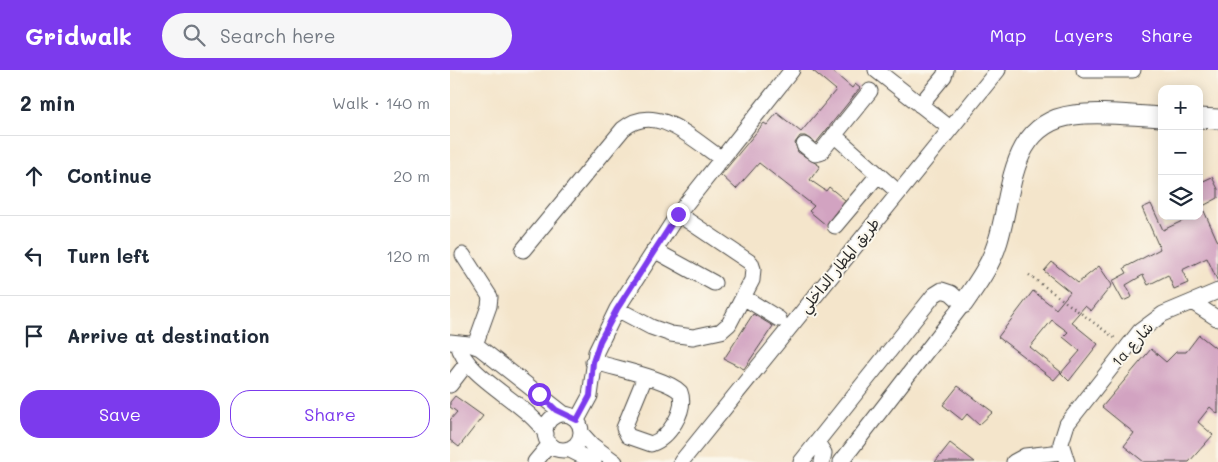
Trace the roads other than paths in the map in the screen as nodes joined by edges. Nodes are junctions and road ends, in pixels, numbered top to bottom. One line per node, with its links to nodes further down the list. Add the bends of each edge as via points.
1 (792, 70): 15 (street)
2 (876, 70): 8 (street)
3 (946, 70): 8 (street)
4 (998, 70): 12 (street, طريق المطار الداخلي)
5 (1084, 70): 6 (street)
6 (1133, 70)
7 (870, 91): 13 (street)
8 (920, 104): 12 (street)
9 (1158, 117): 27 (main road, via 1074,115 1057,119 1040,129 1017,160 998,241 983,275)
10 (1203, 118): 11 (main road)
11 (1218, 119)
12 (950, 128): 17 (street, طريق المطار الداخلي)
13 (834, 135): 14 (street, via 817,154); 16 (street)
14 (804, 145)
15 (722, 159): 18 (street); 20 (street, via 658,119 633,120)
16 (878, 175): 17 (street); 19 (street)
17 (898, 192): 47 (street, طريق المطار الداخلي)
18 (678, 214): 21 (street); 25 (street, via 751,263 753,274)
19 (835, 226)
20 (524, 250)
21 (654, 250): 23 (street); 28 (street)
22 (463, 254): 32 (street, via 490,297)
23 (714, 283)
24 (1218, 291): 26 (street, 1a شارع)
25 (743, 297): 28 (street, via 725,329 693,337 661,331); 29 (street)
26 (1192, 302): 30 (street); 43 (street, 1a شارع, via 1151,322 1127,348 1067,424 1061,443)
27 (963, 304): 41 (street, via 947,291 934,295); 50 (street)
28 (617, 309): 33 (street)
29 (778, 319)
30 (1218, 319)
31 (454, 343): 32 (street); 34 (street)
32 (475, 345): 35 (street)
33 (593, 362): 36 (street); 39 (street, via 590,396)
34 (467, 363): 37 (street); 38 (street)
35 (513, 372): 38 (street); 39 (street)
36 (645, 377): 36 (street, via 676,387 682,398 681,410 670,429 651,444 628,436 624,428)
37 (450, 385)
38 (499, 390): 40 (street, via 534,419)
39 (574, 422): 40 (street, via 550,420); 42 (street, via 578,443); 46 (street, via 592,445)
40 (548, 439): 42 (street, via 558,449); 44 (street)
41 (817, 442): 48 (street); 49 (street, via 824,453)
42 (568, 449): 45 (street)
43 (1064, 457): 51 (street, via 1025,456)
44 (535, 462)
45 (594, 462)
46 (615, 462)
47 (681, 462)
48 (801, 462)
49 (822, 462)
50 (841, 462)
51 (1014, 462)

